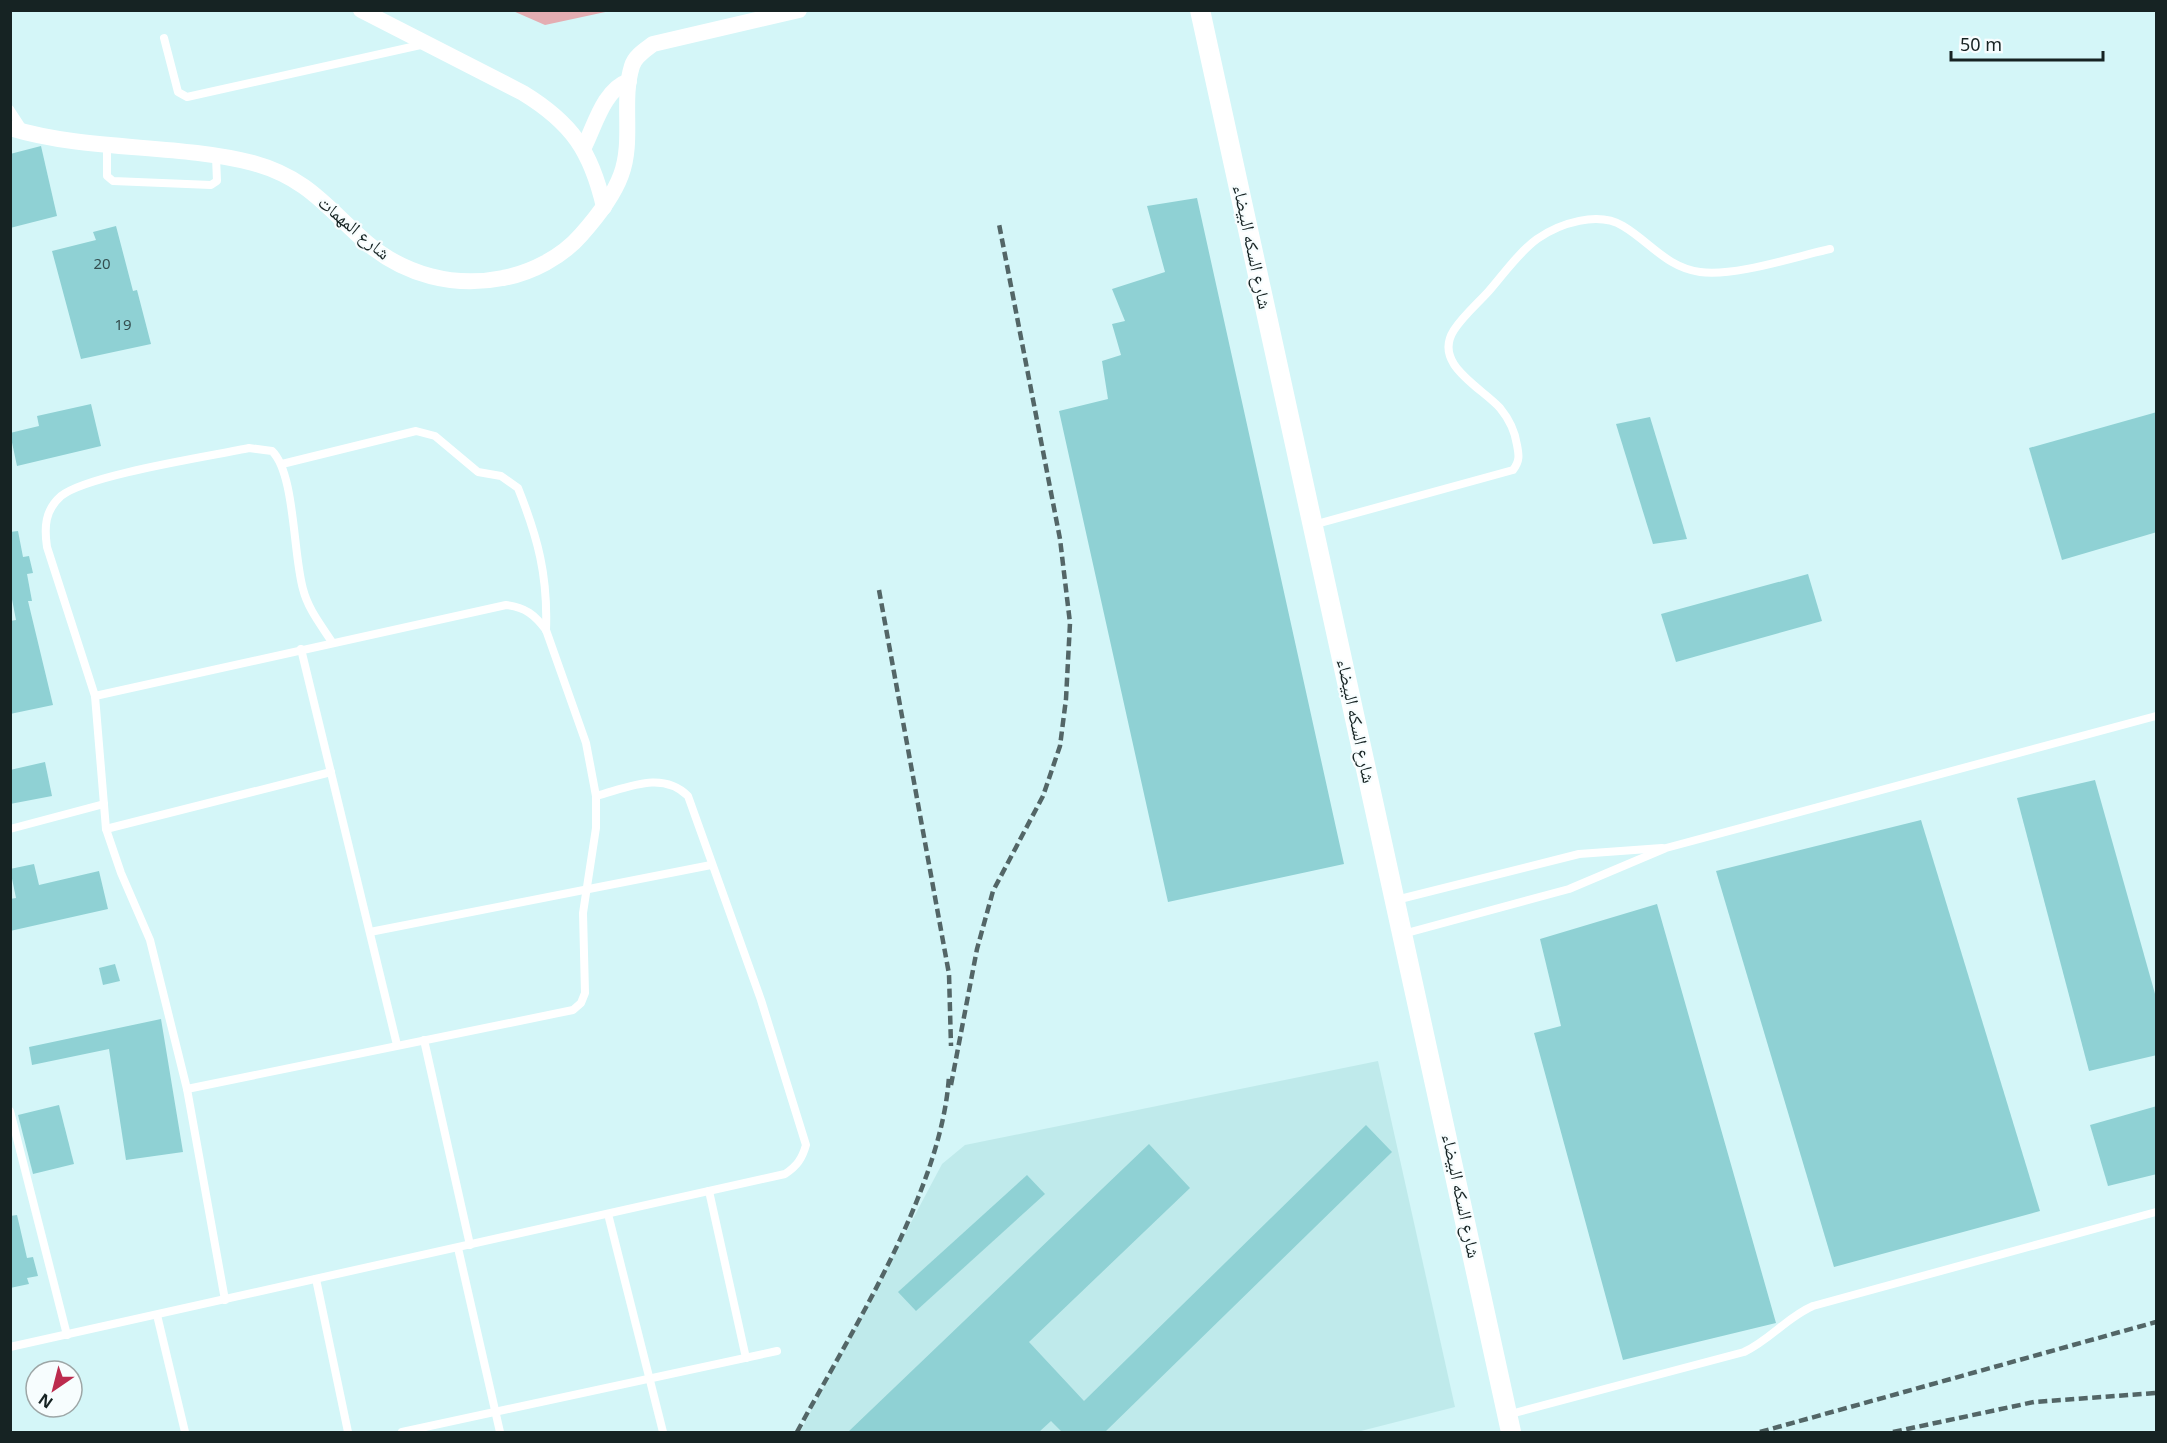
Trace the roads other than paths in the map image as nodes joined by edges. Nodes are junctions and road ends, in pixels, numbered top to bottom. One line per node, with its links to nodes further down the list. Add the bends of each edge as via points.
1 (361, 10): 5 (street)
2 (799, 10): 6 (street, شارع المهمات, via 653,44 632,65)
3 (1200, 10): 15 (street, شارع السكه البيضاء)
4 (164, 38): 5 (lane, via 178,92 186,97)
5 (425, 44): 10 (street, via 546,107)
6 (629, 81): 10 (street, via 614,89); 12 (street, شارع المهمات, via 627,150 621,174)
7 (10, 109): 8 (lane)
8 (18, 130): 9 (street, شارع المهمات)
9 (107, 146): 11 (street, شارع المهمات); 11 (lane, via 107,176 112,181 211,185 217,181)
10 (584, 147): 12 (street)
11 (216, 157): 12 (street, شارع المهمات, via 280,173 328,204 387,258 410,270 461,282 487,281 537,267 579,237)
12 (604, 207)
13 (1830, 249): 15 (lane, via 1713,273 1677,265 1623,226 1606,219 1582,220 1545,234 1531,244 1456,328 1449,344 1456,368 1493,401 1511,425 1520,456 1514,470)
14 (282, 464): 16 (lane, via 416,431 435,435 478,472 511,481 518,488 542,555 547,592); 17 (lane, via 303,591); 19 (lane, via 272,451 249,448 96,480 62,495 52,505 46,518 47,547)
15 (1313, 525): 29 (street, شارع السكه البيضاء)
16 (546, 630): 17 (lane, via 530,612 506,605); 22 (lane, via 586,742)
17 (332, 642): 18 (lane)
18 (302, 649): 19 (lane); 21 (lane)
19 (94, 696): 23 (lane)
20 (2157, 716): 26 (lane)
21 (331, 772): 25 (lane); 30 (lane)
22 (596, 796): 27 (lane, via 654,781 680,788 693,807); 28 (lane, via 596,828)
23 (104, 804): 24 (lane); 25 (lane)
24 (10, 829)
25 (106, 829): 34 (lane, via 150,940)
26 (1665, 848): 29 (lane, via 1579,854); 31 (lane, via 1569,889)
27 (711, 865): 28 (lane); 36 (lane, via 761,1000 806,1145 803,1157 785,1174)
28 (585, 890): 30 (lane); 32 (lane, via 585,993 581,1003 563,1013)
29 (1396, 900): 31 (street, شارع السكه البيضاء)
30 (370, 932): 33 (lane)
31 (1403, 934): 50 (street, شارع السكه البيضاء)
32 (424, 1040): 33 (lane); 39 (lane)
33 (397, 1045): 34 (lane)
34 (187, 1089): 42 (lane)
35 (10, 1111): 44 (lane)
36 (709, 1191): 38 (lane); 47 (lane)
37 (2157, 1212): 50 (lane, via 1813,1306 1793,1316 1766,1341 1744,1352)
38 (608, 1214): 39 (lane); 48 (lane)
39 (470, 1245): 40 (lane)
40 (458, 1248): 41 (lane); 49 (lane)
41 (316, 1280): 42 (lane); 52 (lane)
42 (225, 1300): 43 (lane)
43 (157, 1315): 44 (lane); 51 (lane)
44 (67, 1335): 45 (lane)
45 (10, 1347)
46 (777, 1351): 47 (lane)
47 (746, 1358): 48 (lane)
48 (649, 1379): 49 (lane); 55 (lane)
49 (496, 1412): 53 (lane); 54 (lane)
50 (1509, 1424)
51 (184, 1432)
52 (348, 1432)
53 (402, 1432)
54 (500, 1432)
55 (663, 1432)

